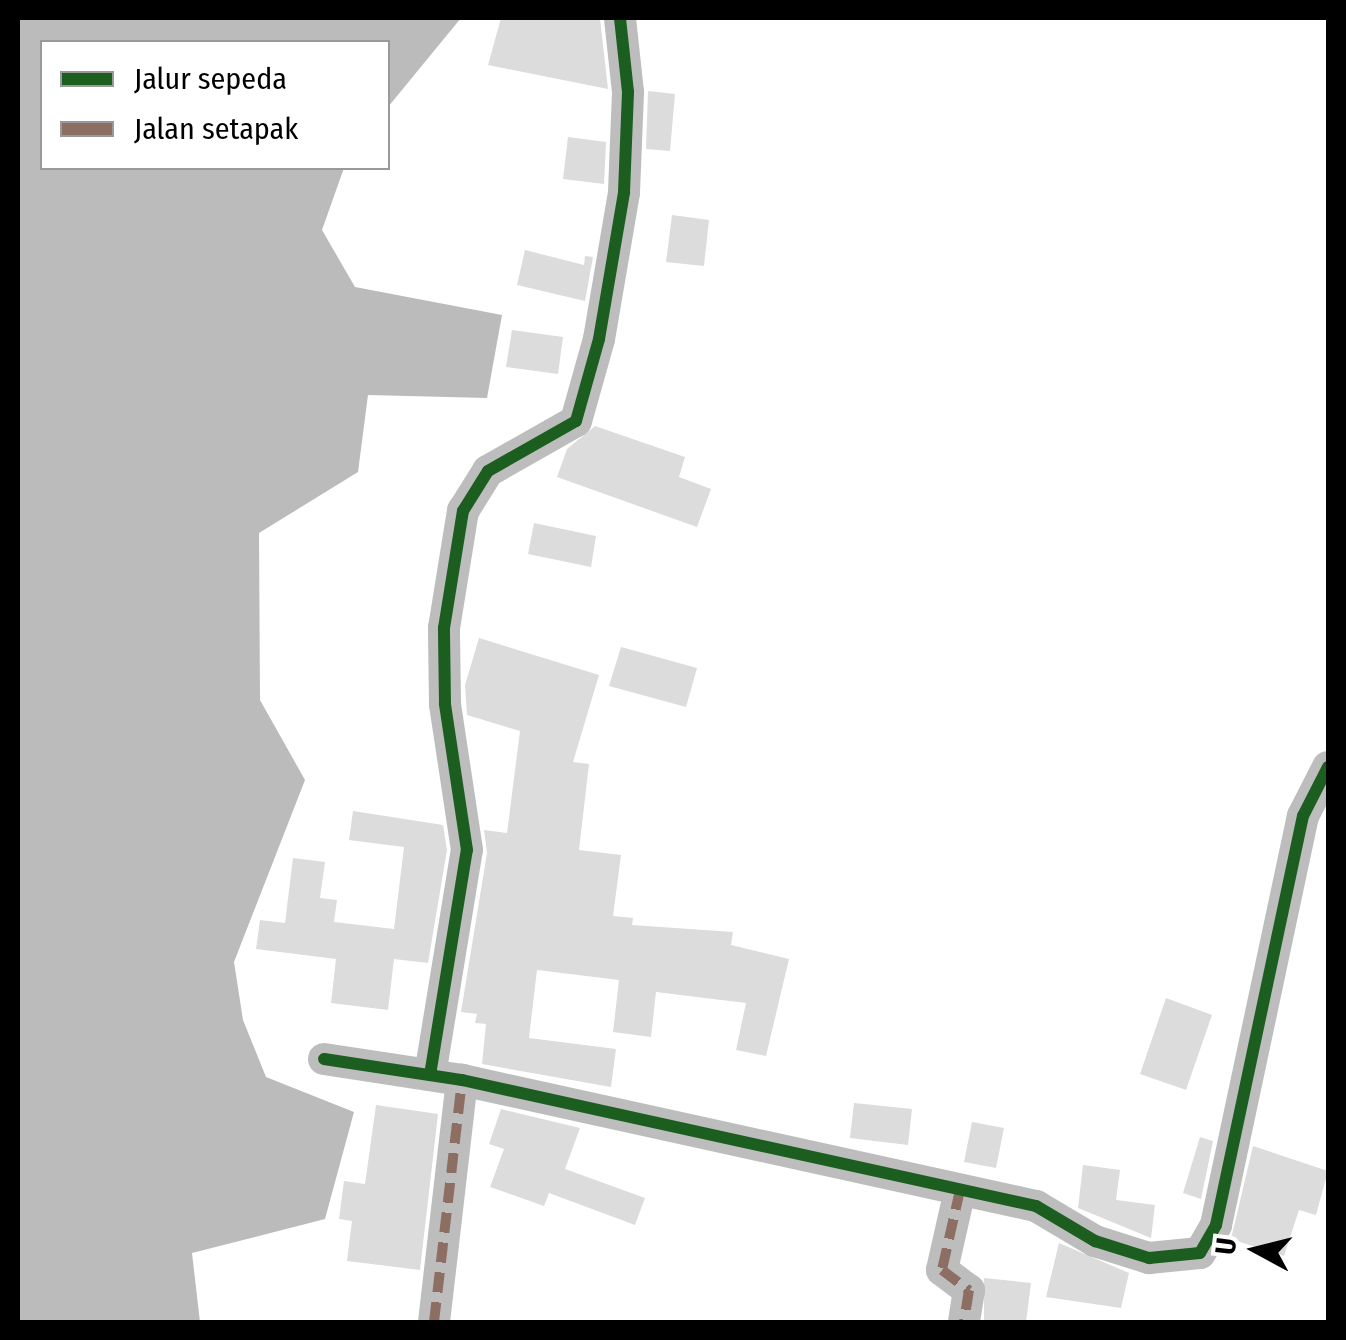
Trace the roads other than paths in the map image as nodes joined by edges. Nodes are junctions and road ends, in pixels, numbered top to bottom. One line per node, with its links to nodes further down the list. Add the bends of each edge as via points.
1 (620, 18): 4 (street, via 628,92 624,192 580,411 488,470 463,511 444,628 445,704 467,850)
2 (1328, 767): 5 (street, via 1299,831 1216,1225 1203,1250 1168,1258 1128,1253 1036,1206)
3 (324, 1059): 4 (street)
4 (446, 1077): 5 (street); 6 (street)
5 (960, 1190): 7 (street, via 942,1270 969,1290)
6 (434, 1322)
7 (964, 1322)

